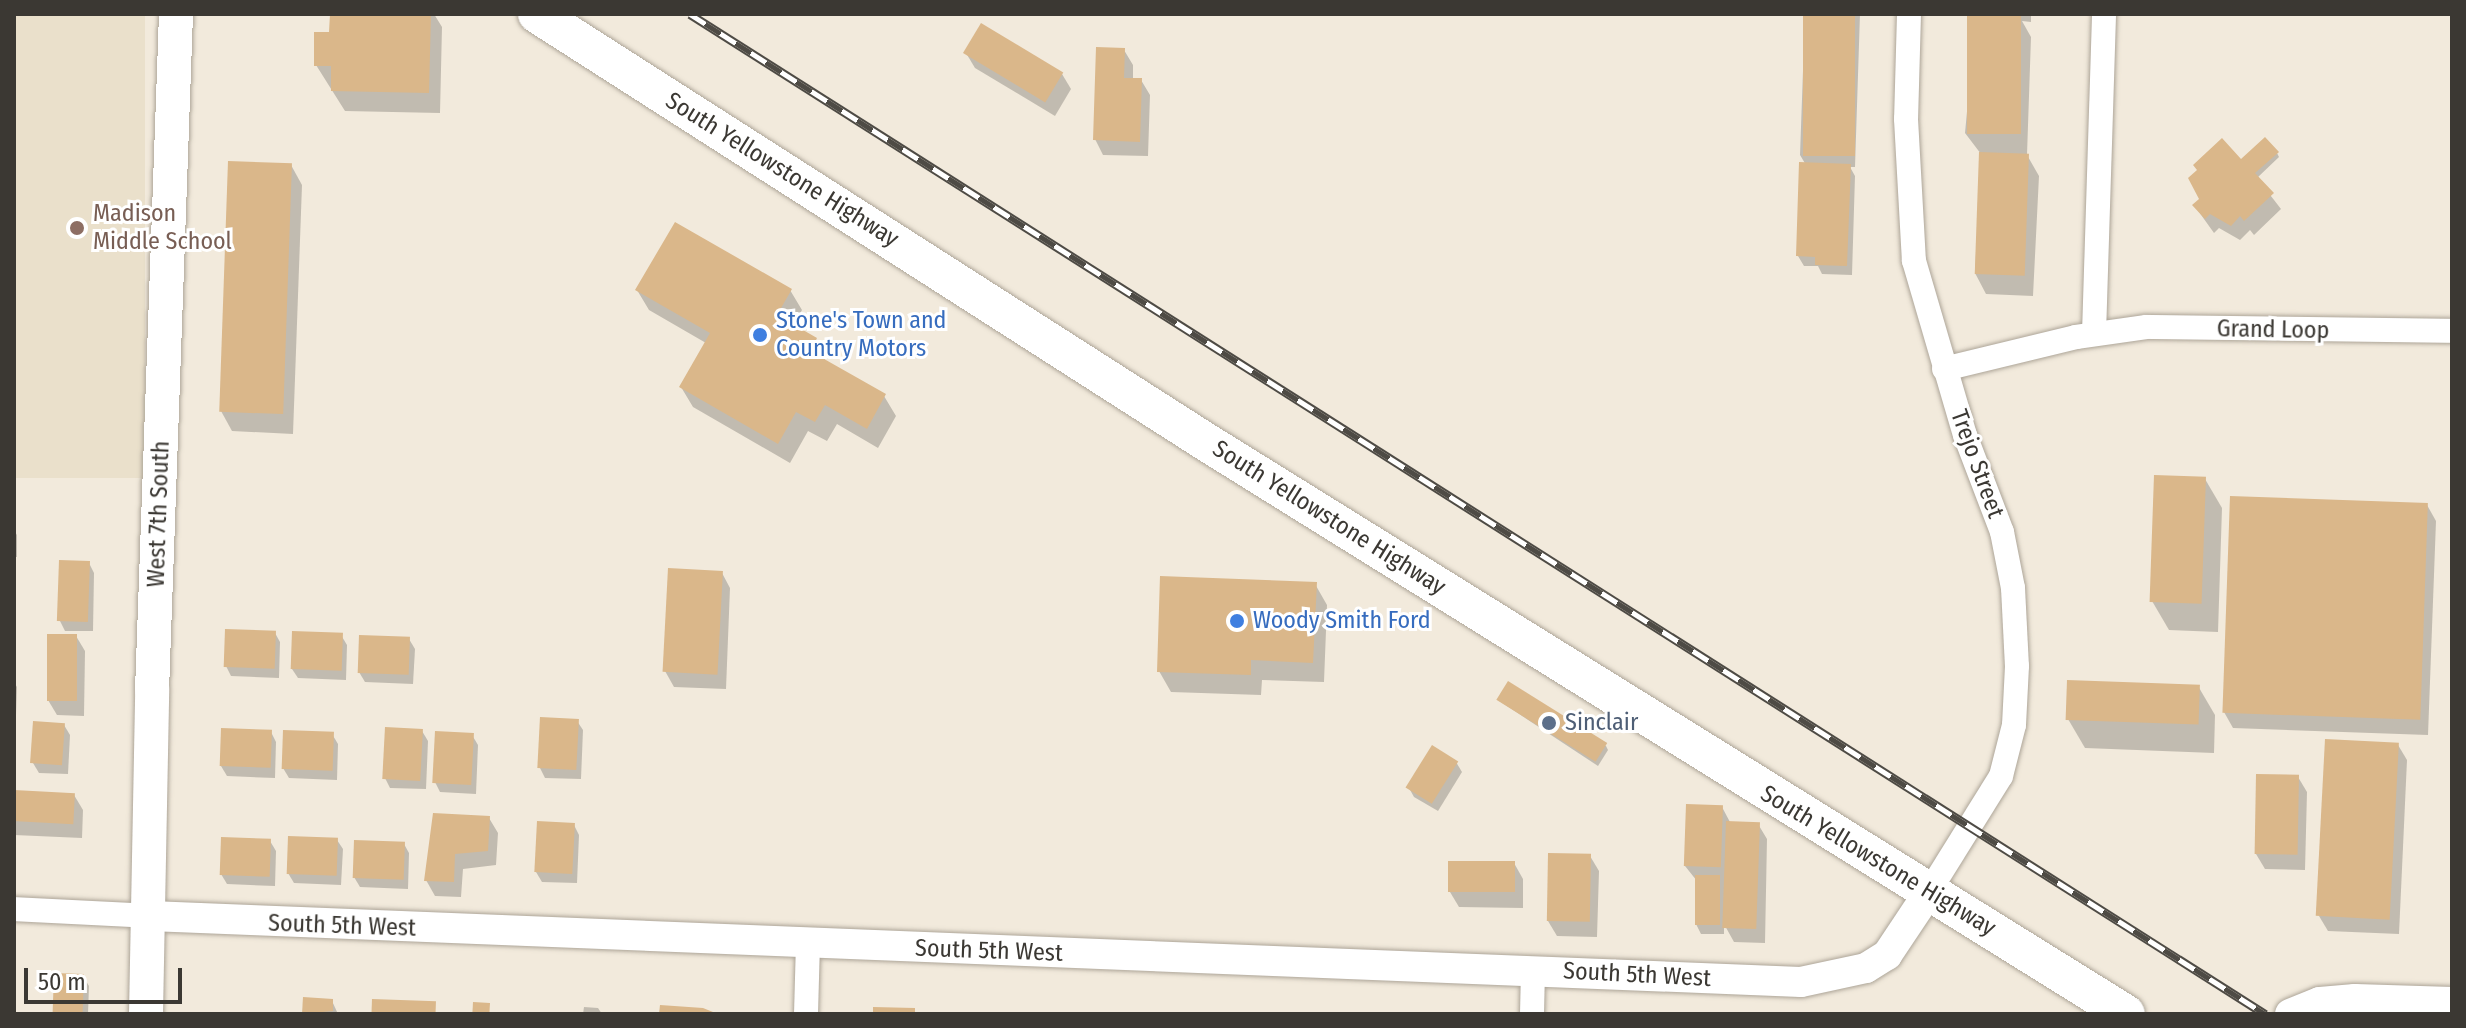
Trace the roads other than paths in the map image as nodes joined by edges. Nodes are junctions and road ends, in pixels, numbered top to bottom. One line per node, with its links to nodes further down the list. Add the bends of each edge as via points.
1 (176, 14): 10 (main road, West 7th South, via 152,691)
2 (537, 14): 8 (main road, South Yellowstone Highway)
3 (1909, 14): 7 (street, Trejo Street, via 1907,203 1914,261)
4 (2104, 14): 6 (street)
5 (2452, 331): 6 (street, Grand Loop, via 2146,327)
6 (2094, 334): 7 (street, Grand Loop)
7 (1944, 369): 8 (street, Trejo Street, via 2002,532 2013,588 2017,666 2014,725 2001,776)
8 (1927, 895): 12 (street, South 5th West, via 1887,955 1833,978 1801,982); 17 (main road, South Yellowstone Highway)
9 (14, 909): 10 (street, South 5th West)
10 (150, 916): 11 (street, South 5th West); 14 (main road, West 7th South)
11 (808, 944): 12 (street, South 5th West); 15 (street)
12 (1533, 970): 16 (street)
13 (2452, 1002): 18 (street, via 2355,999 2311,1004)
14 (146, 1014)
15 (806, 1014)
16 (1532, 1014)
17 (2126, 1014)
18 (2290, 1014)

